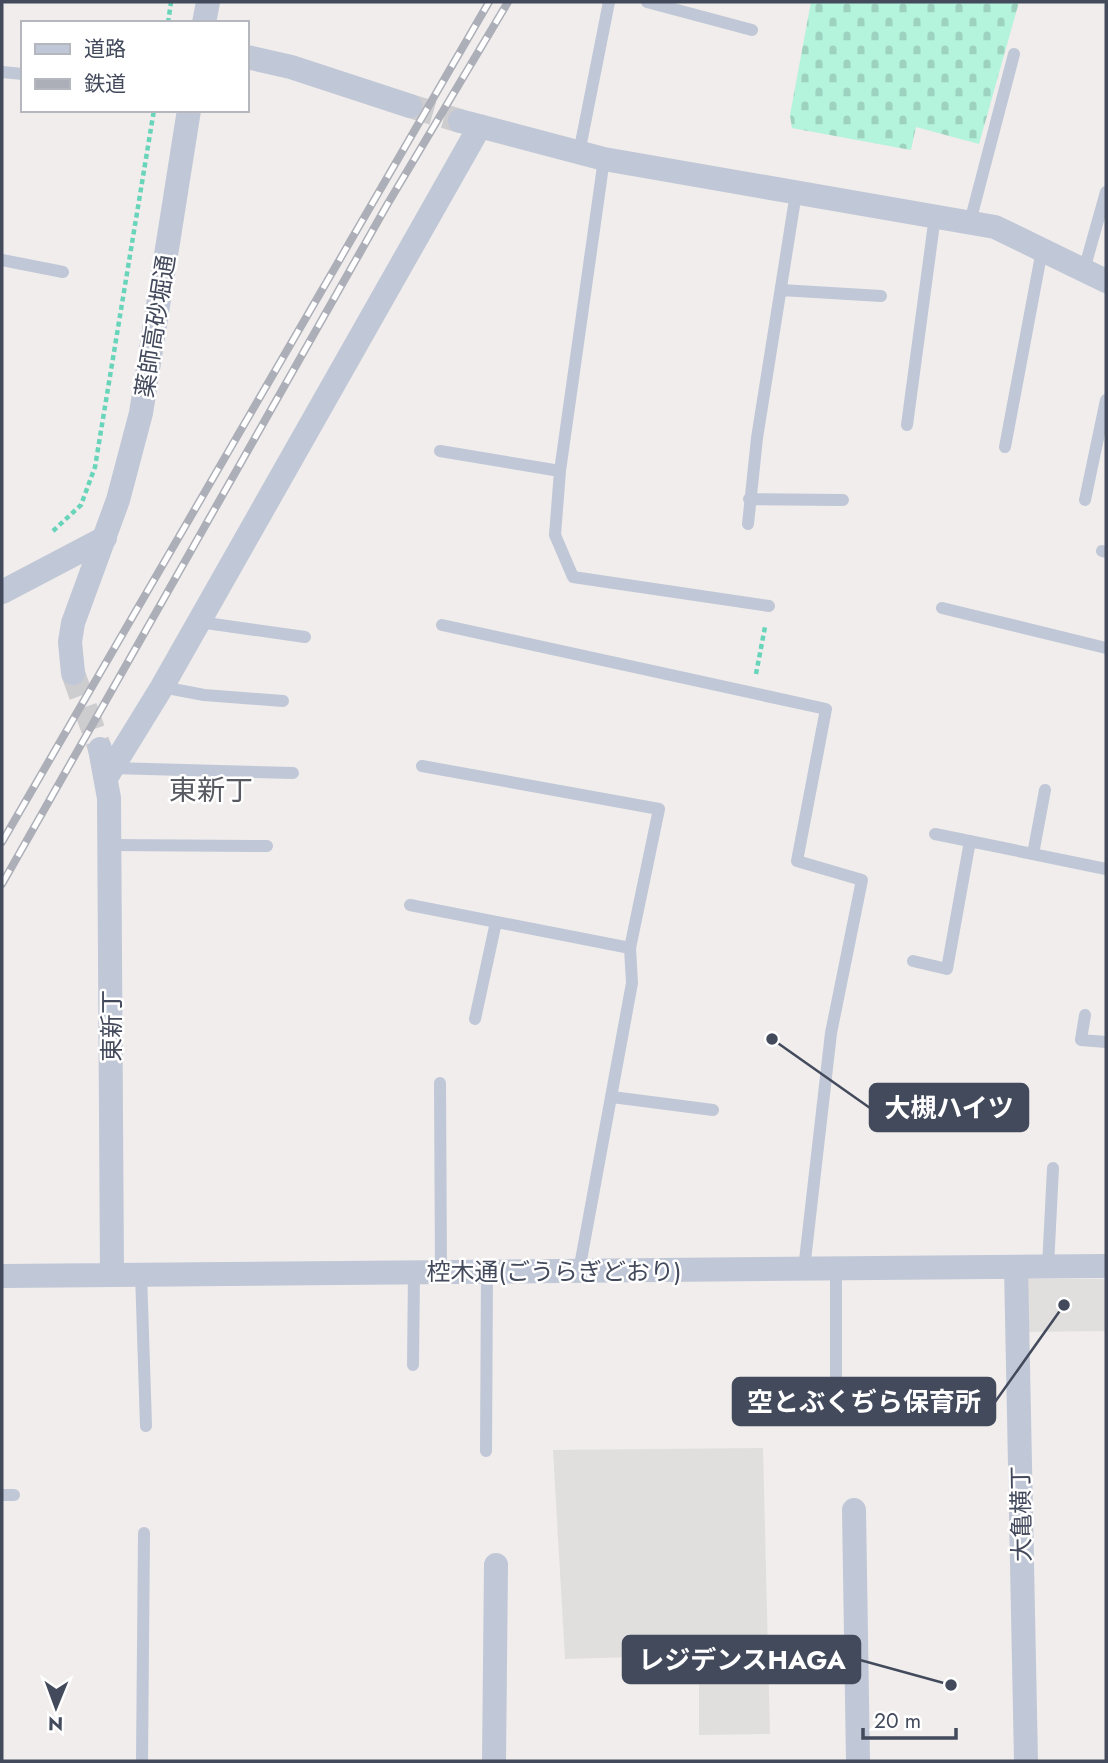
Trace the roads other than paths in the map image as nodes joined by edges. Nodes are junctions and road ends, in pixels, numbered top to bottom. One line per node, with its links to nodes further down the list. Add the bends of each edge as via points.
1 (208, 2): 4 (street)
2 (609, 2): 12 (lane)
3 (647, 2): 5 (lane)
4 (204, 21)
5 (752, 30)
6 (1014, 54): 17 (lane)
7 (248, 57): 10 (street)
8 (2, 72): 9 (lane)
9 (21, 74)
10 (410, 106)
11 (189, 112): 33 (street, 薬師高砂堀通, via 141,413)
12 (579, 153): 13 (street); 37 (street, via 470,123)
13 (604, 159): 14 (street); 28 (lane)
14 (796, 192): 16 (street); 22 (lane)
15 (1106, 192): 21 (lane)
16 (935, 216): 17 (street); 25 (lane)
17 (970, 222): 18 (street, via 995,226)
18 (1042, 250): 21 (street); 26 (lane)
19 (2, 260): 20 (lane)
20 (63, 272)
21 (1095, 276)
22 (781, 290): 23 (lane); 29 (lane)
23 (881, 296)
24 (1106, 400): 31 (lane)
25 (907, 425)
26 (1005, 447)
27 (440, 451): 28 (lane)
28 (560, 471): 35 (lane, via 555,535 573,577)
29 (749, 499): 30 (lane); 32 (lane)
30 (843, 500)
31 (1085, 500)
32 (748, 524)
33 (105, 538): 34 (street); 41 (street, 薬師高砂堀通, via 73,623)
34 (2, 592)
35 (769, 606)
36 (942, 608): 40 (lane)
37 (199, 622): 39 (lane); 42 (street)
38 (442, 625): 68 (lane, via 826,709 797,861 862,880 831,1033)
39 (305, 637)
40 (1106, 648)
41 (73, 673)
42 (162, 687): 43 (lane); 44 (street)
43 (283, 701)
44 (106, 765): 46 (lane); 50 (street, 東新丁)
45 (422, 766): 56 (lane, via 659,809)
46 (293, 773)
47 (1045, 790): 52 (lane)
48 (935, 834): 49 (lane)
49 (970, 841): 52 (lane); 57 (lane, via 947,969)
50 (110, 845): 51 (lane); 75 (street, 東新丁)
51 (267, 846)
52 (1033, 854): 53 (lane)
53 (1106, 869)
54 (410, 905): 55 (lane)
55 (496, 922): 56 (lane); 59 (lane)
56 (631, 947): 62 (lane, via 632,983)
57 (913, 961)
58 (1085, 1015): 60 (lane, via 1081,1040)
59 (475, 1019)
60 (1106, 1042)
61 (440, 1083): 72 (lane)
62 (612, 1097): 63 (lane); 70 (lane)
63 (713, 1110)
64 (1053, 1168): 65 (lane)
65 (1048, 1266): 66 (street, 椌木通(ごうらぎどおり)); 67 (street, 椌木通(ごうらぎどおり))
66 (1106, 1266)
67 (1016, 1267): 69 (street, 椌木通(ごうらぎどおり)); 87 (street, 大亀横丁)
68 (804, 1269): 69 (street, 椌木通(ごうらぎどおり)); 70 (street, 椌木通(ごうらぎどおり))
69 (836, 1269): 78 (lane)
70 (579, 1271): 73 (street, 椌木通(ごうらぎどおり))
71 (414, 1272): 72 (street, 椌木通(ごうらぎどおり)); 74 (street, 椌木通(ごうらぎどおり)); 77 (lane)
72 (441, 1272): 73 (street, 椌木通(ごうらぎどおり))
73 (487, 1272): 80 (lane)
74 (141, 1273): 75 (street, 椌木通(ごうらぎどおり)); 79 (lane)
75 (112, 1274): 76 (street, 椌木通(ごうらぎどおり))
76 (2, 1276)
77 (413, 1365)
78 (836, 1393)
79 (146, 1426)
80 (486, 1451)
81 (854, 1510): 86 (street)
82 (144, 1533): 84 (lane)
83 (496, 1565): 85 (street)
84 (142, 1761)
85 (494, 1761)
86 (858, 1761)
87 (1026, 1761)

